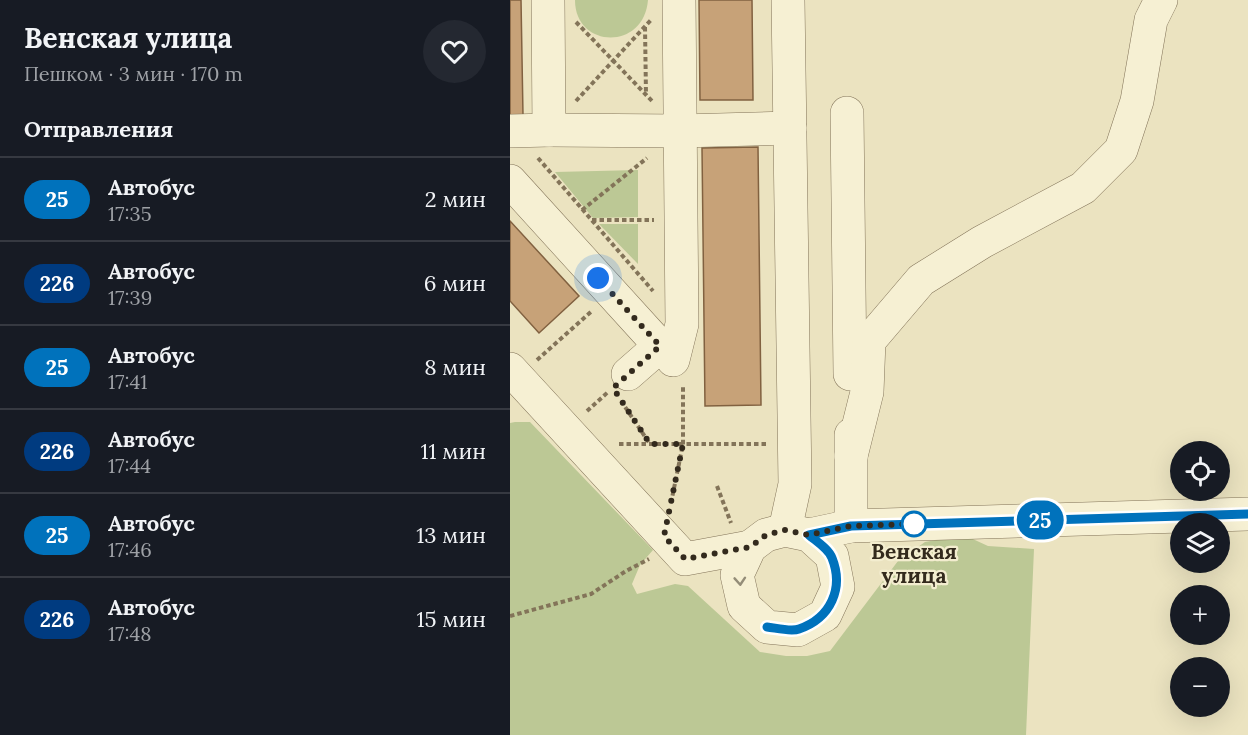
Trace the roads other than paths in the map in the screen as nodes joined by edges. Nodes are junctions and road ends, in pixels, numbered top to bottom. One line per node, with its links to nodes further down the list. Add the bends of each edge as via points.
1 (788, 0): 6 (street)
2 (1161, 0): 14 (street, via 1151,20 1137,101 1121,150 1083,188 921,280 869,341 867,392)
3 (666, 9): 9 (street)
4 (560, 10): 7 (street)
5 (847, 113): 14 (street)
6 (790, 128): 9 (street); 17 (street)
7 (549, 130): 8 (street); 9 (street)
8 (512, 131)
9 (681, 131): 11 (street, via 682,324 673,360)
10 (510, 181): 11 (street)
11 (660, 346): 13 (street)
12 (521, 367): 18 (street, via 572,437 685,559)
13 (621, 381)
14 (851, 456): 16 (street)
15 (1248, 514): 16 (street)
16 (851, 526): 17 (street)
17 (797, 532): 18 (street); 18 (street, one-way to 17, via 737,576 744,606 767,627 798,630 825,615 838,586 832,556)
18 (742, 538)

